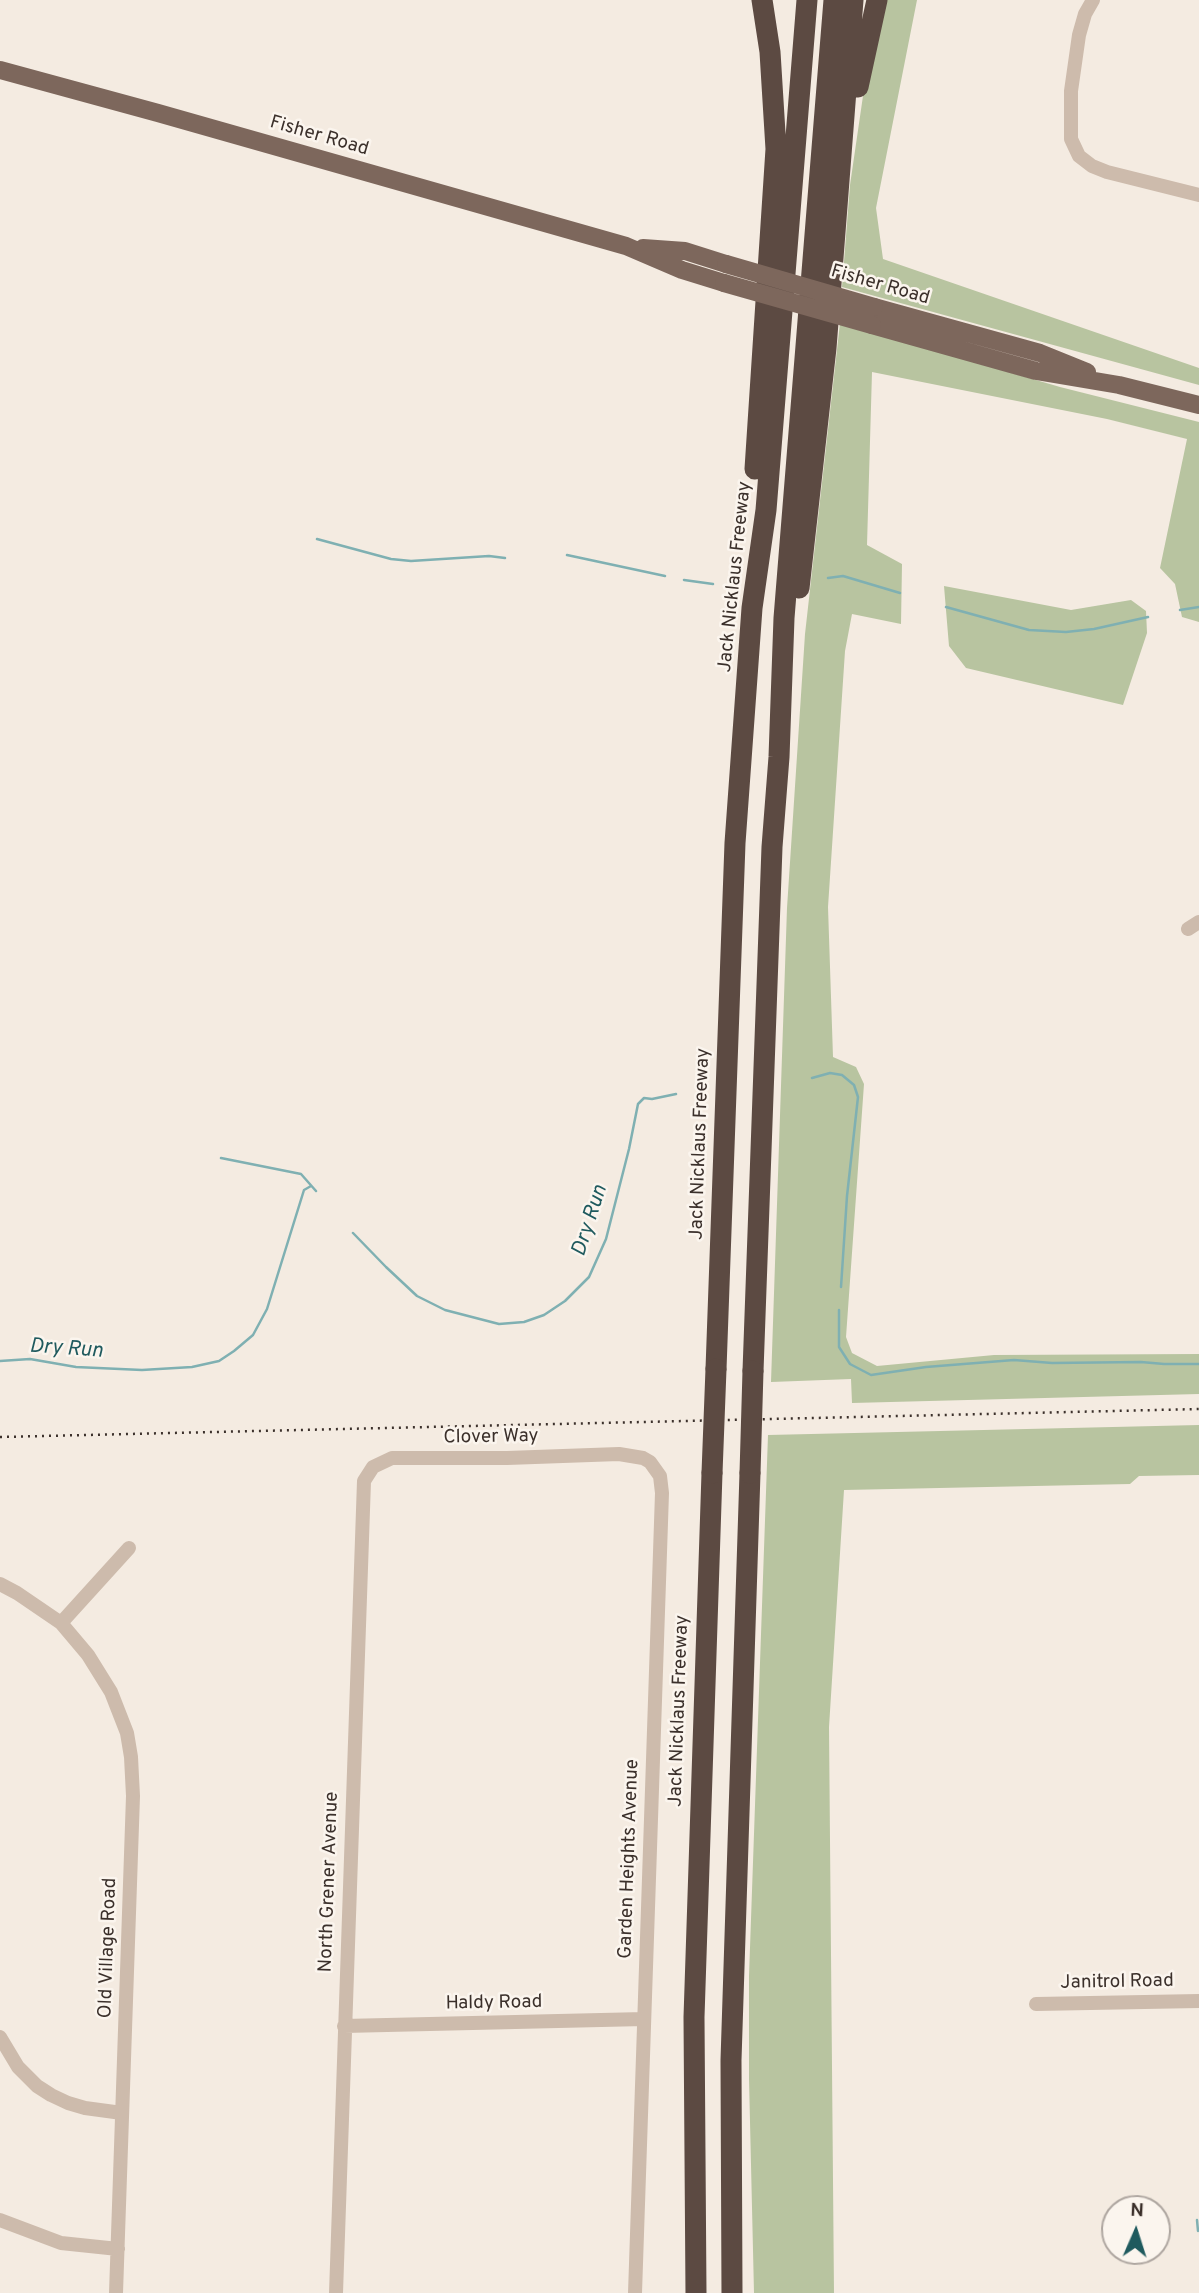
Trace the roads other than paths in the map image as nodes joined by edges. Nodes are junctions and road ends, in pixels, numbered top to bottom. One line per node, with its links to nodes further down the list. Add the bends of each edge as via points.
1 (762, 0): 13 (highway, via 776,149 753,508)
2 (807, 0): 13 (highway, Jack Nicklaus Freeway, via 766,510)
3 (834, 0): 14 (highway, via 785,604)
4 (853, 0): 8 (highway)
5 (877, 0): 8 (highway)
6 (1093, 0): 9 (street, via 1079,35 1071,91 1071,139 1079,156 1107,172)
7 (0, 70): 10 (main road, Fisher Road)
8 (838, 185): 14 (highway, via 813,480)
9 (1199, 195)
10 (626, 246): 11 (main road, Fisher Road, bridge, via 724,283 1035,371); 11 (main road, Fisher Road, bridge, via 685,251 1040,353)
11 (1119, 385): 12 (main road, Fisher Road)
12 (1199, 405)
13 (752, 608): 32 (highway, Jack Nicklaus Freeway, bridge, via 734,857 712,1473 695,2004)
14 (779, 757): 28 (highway, bridge, via 772,847 731,2060)
15 (619, 1454): 16 (street, Clover Way, via 401,1457 378,1463); 22 (street, Garden Heights Avenue, via 650,1462 660,1476 662,1493)
16 (368, 1473): 23 (street, North Grener Avenue, via 363,1485)
17 (129, 1548): 19 (street)
18 (0, 1584): 19 (street, Old Village Road)
19 (61, 1623): 25 (street, Old Village Road, via 111,1692 131,1757)
20 (1199, 2001): 21 (street, Janitrol Road)
21 (1036, 2004)
22 (644, 2019): 23 (street, Haldy Road); 31 (street, Garden Heights Avenue)
23 (344, 2026): 30 (street, North Grener Avenue)
24 (0, 2037): 25 (street, via 18,2067 51,2095 68,2104)
25 (122, 2113): 27 (street, Old Village Road)
26 (0, 2220): 27 (street, via 61,2243)
27 (118, 2249): 29 (street, Old Village Road)
28 (731, 2263): 33 (highway); 34 (highway)
29 (116, 2293)
30 (335, 2293)
31 (635, 2293)
32 (696, 2293)
33 (732, 2293)
34 (739, 2293)

